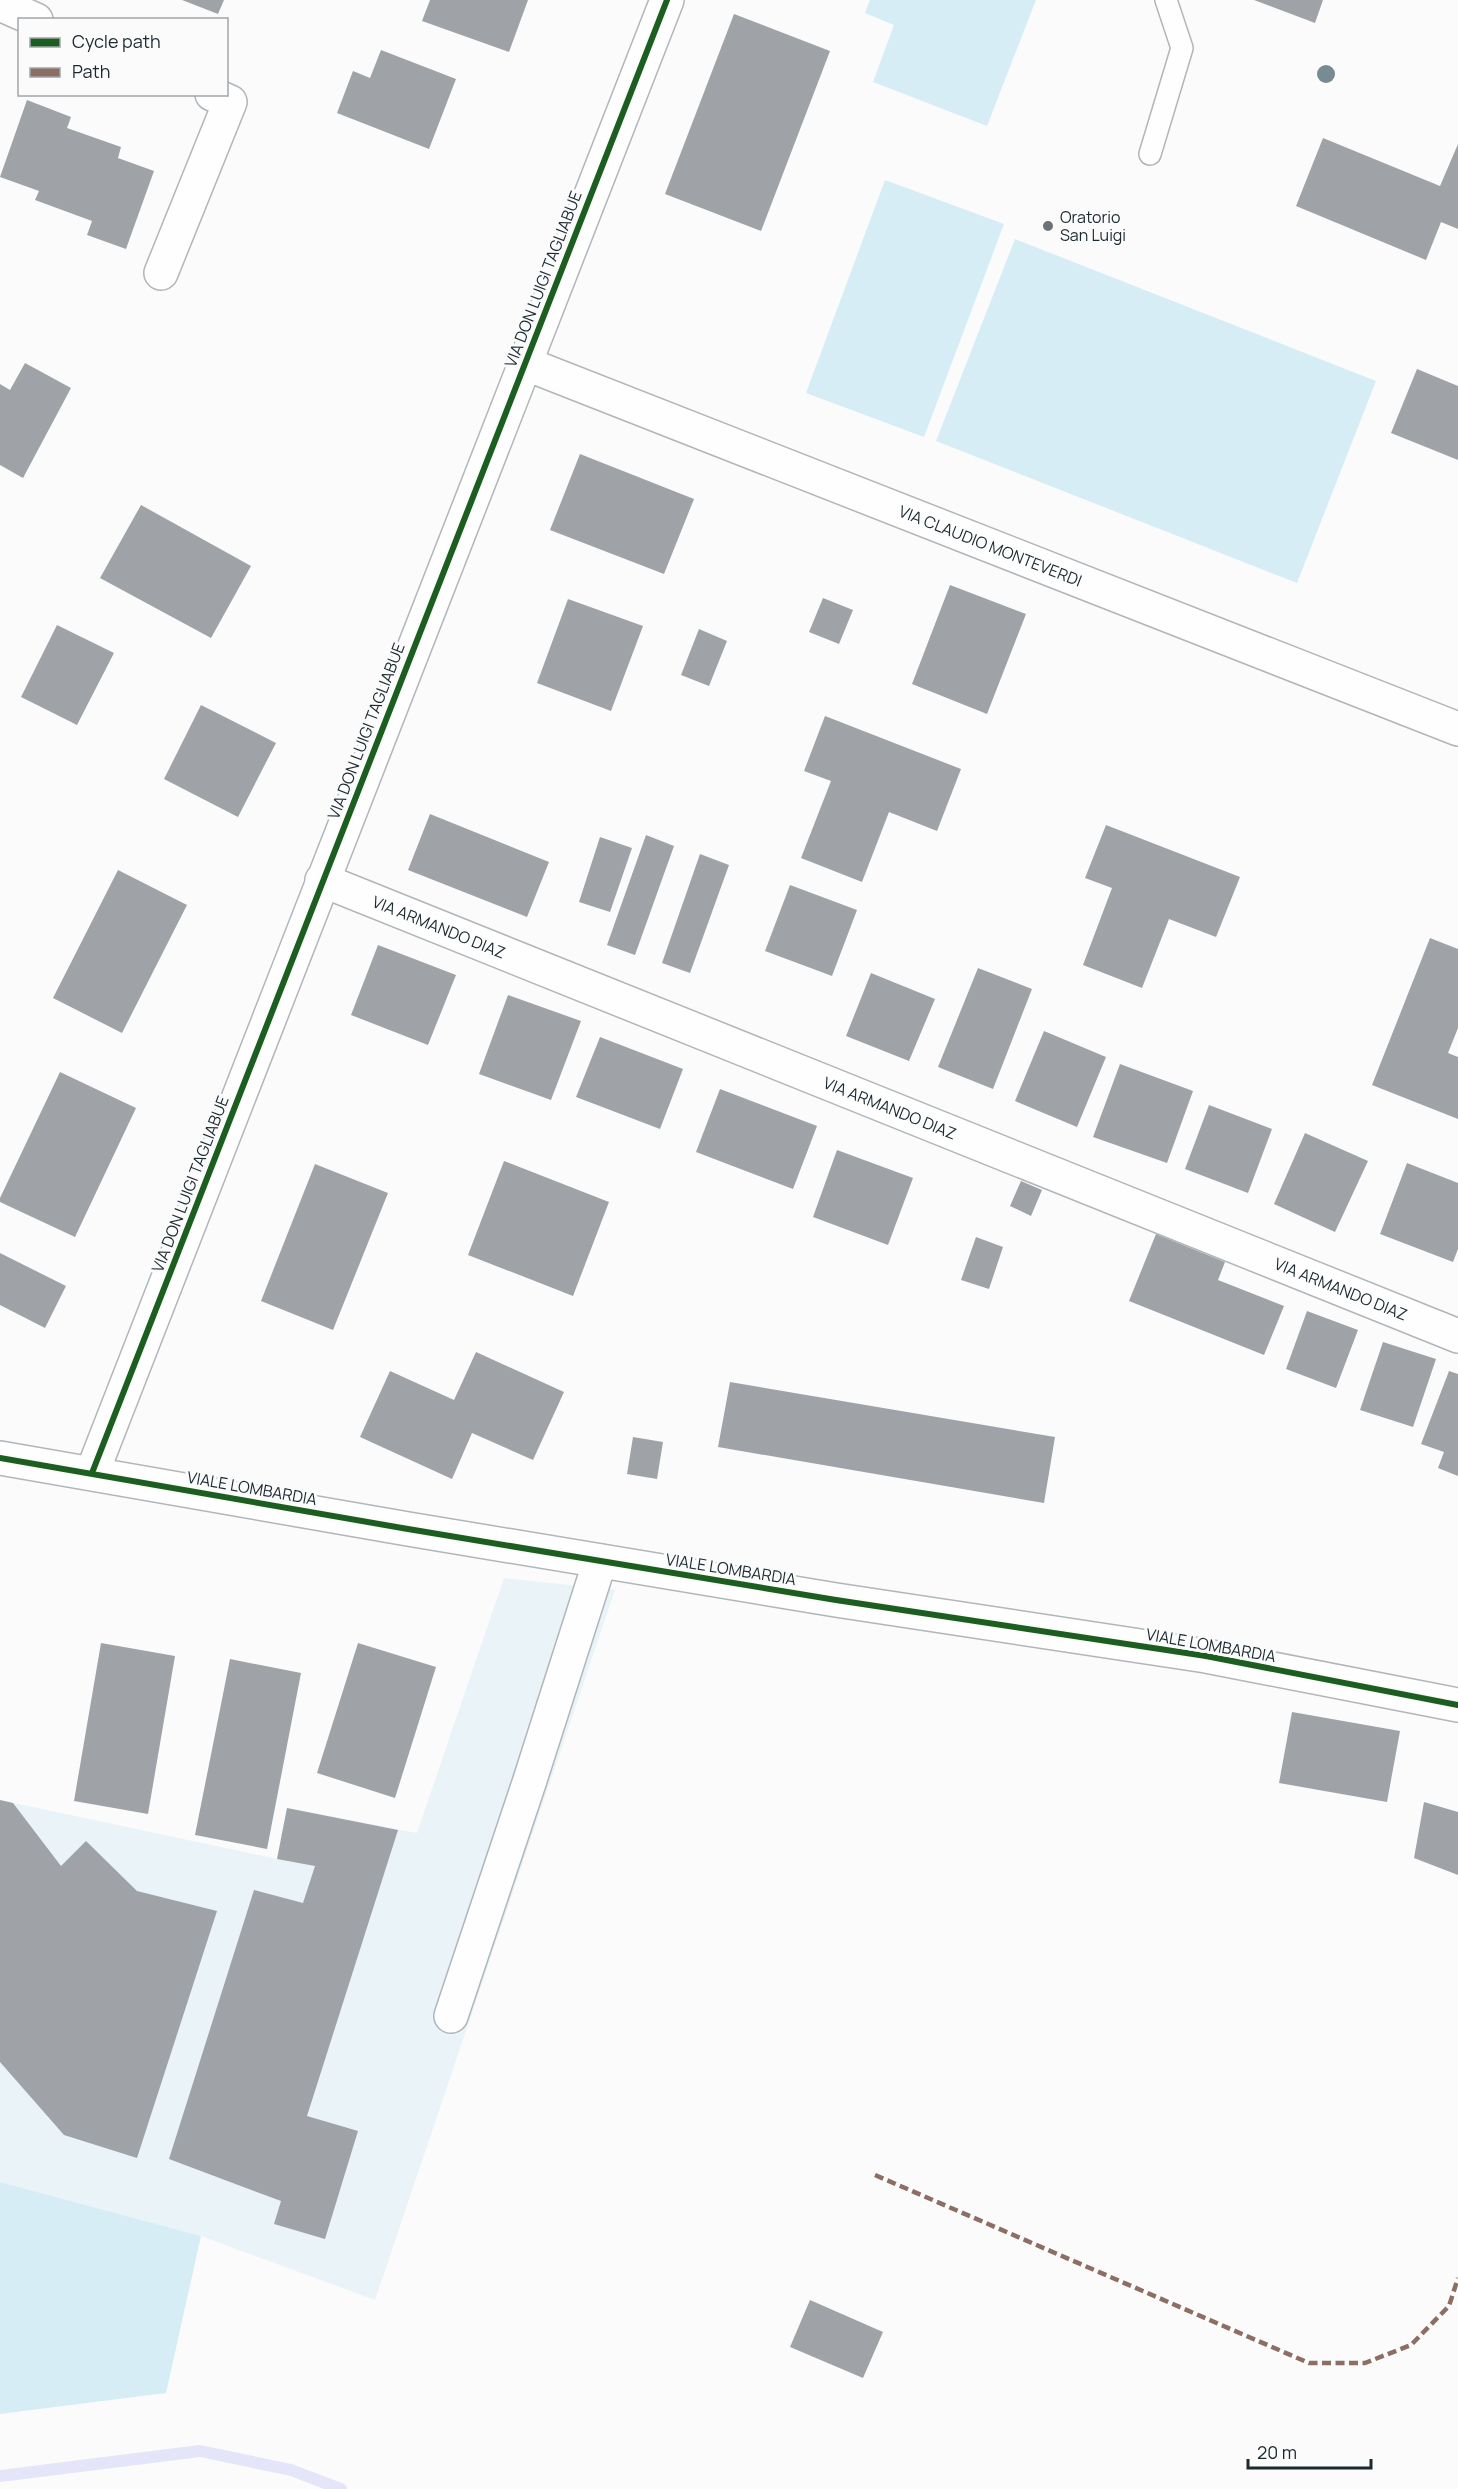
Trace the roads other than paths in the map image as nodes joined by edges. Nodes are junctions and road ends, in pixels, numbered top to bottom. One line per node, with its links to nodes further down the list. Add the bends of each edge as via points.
1 (667, 0): 8 (street, VIA DON LUIGI TAGLIABUE)
2 (1166, 0): 6 (lane, via 1182,48)
3 (0, 4): 4 (street)
4 (32, 18)
5 (216, 96): 7 (street, via 230,102)
6 (1150, 154)
7 (161, 273)
8 (524, 363): 9 (street, VIA CLAUDIO MONTEVERDI); 10 (street, VIA DON LUIGI TAGLIABUE)
9 (1458, 729)
10 (322, 880): 11 (street, VIA ARMANDO DIAZ); 13 (street, VIA DON LUIGI TAGLIABUE)
11 (1458, 1336)
12 (0, 1458): 13 (street, VIALE LOMBARDIA)
13 (92, 1473): 14 (street, VIALE LOMBARDIA)
14 (600, 1561): 15 (street, VIALE LOMBARDIA, via 1206,1656); 16 (street)
15 (1458, 1705)
16 (451, 2016)

